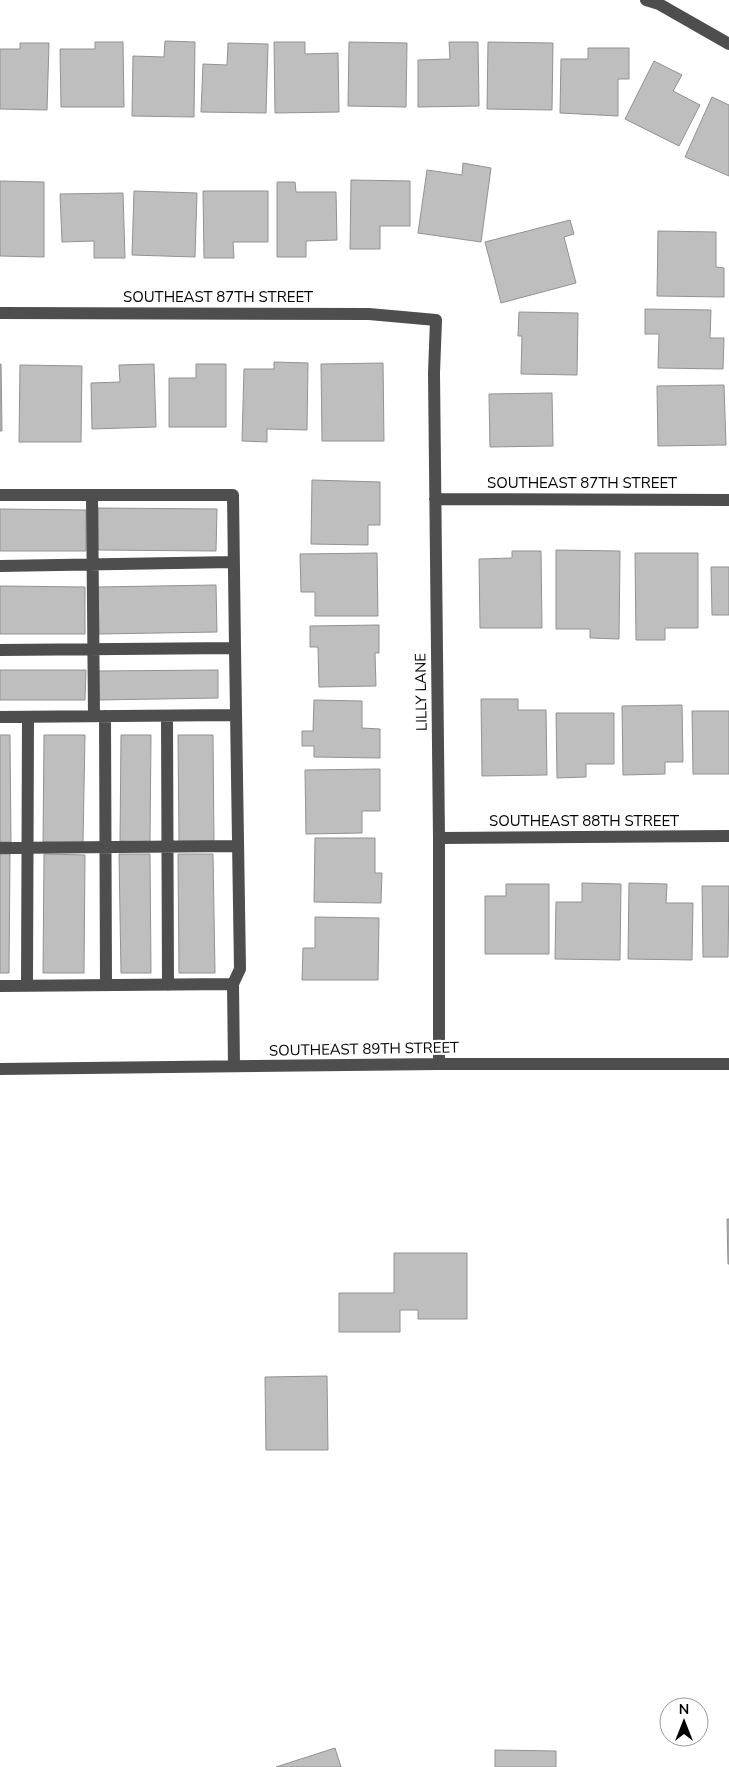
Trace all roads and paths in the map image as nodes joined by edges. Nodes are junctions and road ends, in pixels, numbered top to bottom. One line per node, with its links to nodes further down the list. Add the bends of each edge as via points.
1 (646, 0): 2 (street, via 659,4)
2 (729, 44)
3 (0, 313): 4 (street, SOUTHEAST 87TH STREET, via 370,314)
4 (436, 320): 7 (street, LILLY LANE)
5 (92, 495): 6 (street); 9 (street, via 233,495); 10 (street)
6 (0, 496)
7 (435, 499): 8 (street, SOUTHEAST 87TH STREET); 21 (street, LILLY LANE)
8 (729, 500)
9 (234, 562): 10 (street); 12 (street)
10 (93, 565): 11 (street); 13 (street)
11 (0, 566)
12 (235, 648): 13 (street); 15 (street)
13 (93, 649): 14 (street); 16 (street)
14 (0, 650)
15 (236, 715): 17 (street); 24 (street)
16 (100, 716): 17 (street); 19 (street); 22 (street)
17 (167, 716): 23 (street)
18 (0, 717): 19 (street)
19 (28, 717): 26 (street)
20 (729, 836): 21 (street, SOUTHEAST 88TH STREET)
21 (439, 838): 32 (street, LILLY LANE)
22 (106, 846): 23 (street); 26 (street); 28 (street)
23 (167, 846): 24 (street); 29 (street)
24 (238, 846): 27 (street, via 240,969)
25 (0, 848): 26 (street)
26 (27, 848): 31 (street)
27 (233, 984): 29 (street); 34 (street)
28 (106, 985): 29 (street); 31 (street)
29 (168, 985)
30 (0, 986): 31 (street)
31 (27, 986)
32 (439, 1064): 33 (street, SOUTHEAST 89TH STREET); 34 (street, SOUTHEAST 89TH STREET)
33 (729, 1064)
34 (234, 1066): 35 (street, SOUTHEAST 89TH STREET)
35 (0, 1069)

